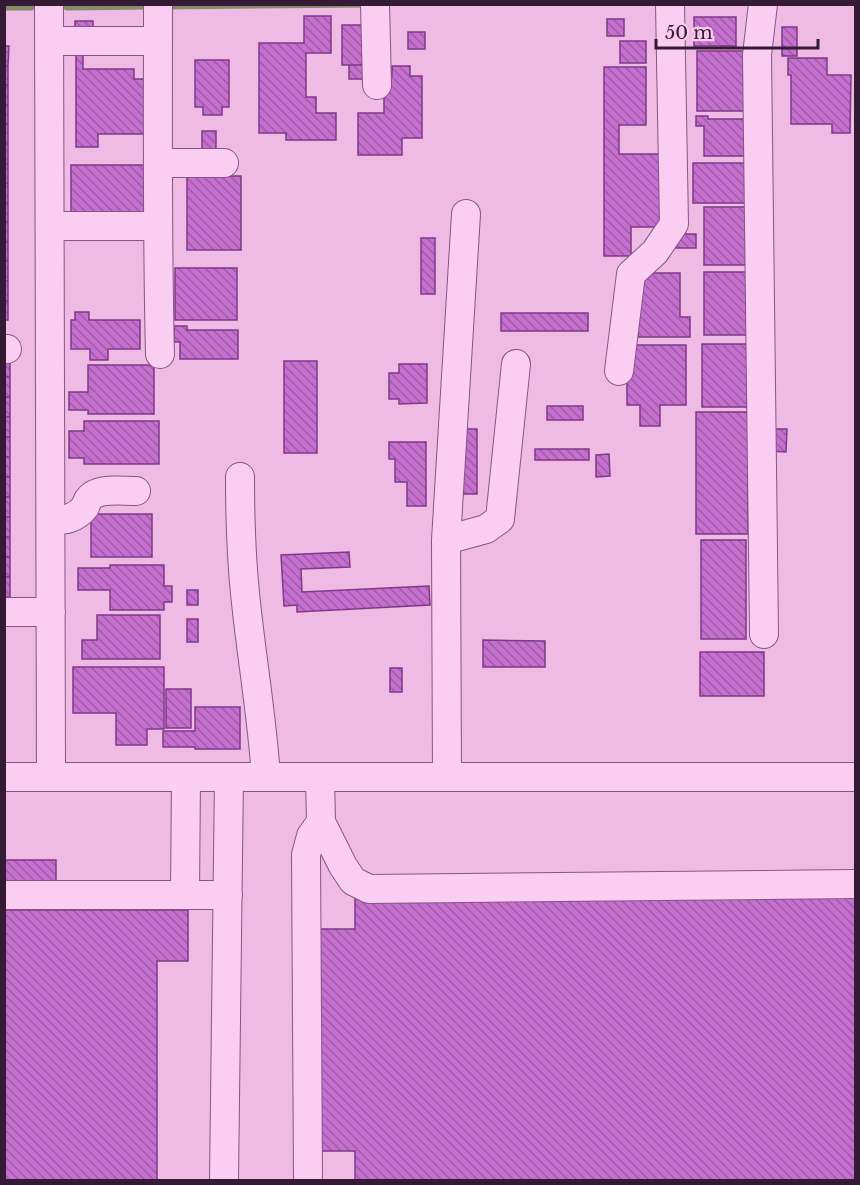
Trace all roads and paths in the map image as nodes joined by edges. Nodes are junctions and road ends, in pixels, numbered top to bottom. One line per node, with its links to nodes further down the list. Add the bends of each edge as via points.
1 (50, 4): 6 (street)
2 (670, 4): 15 (street, via 674,224 655,252 631,274)
3 (763, 4): 22 (street, via 757,55)
4 (376, 9): 7 (street)
5 (158, 20): 6 (street); 8 (street)
6 (50, 41): 11 (street)
7 (377, 85)
8 (159, 163): 9 (street); 12 (street)
9 (224, 163)
10 (466, 214): 19 (street)
11 (50, 226): 12 (street); 18 (street)
12 (157, 226): 13 (street)
13 (160, 354)
14 (516, 364): 19 (street, via 500,519 486,529)
15 (619, 371)
16 (240, 477): 27 (street, via 245,594)
17 (136, 491): 18 (street, via 102,491 90,497 77,515)
18 (51, 521): 21 (street)
19 (446, 540): 29 (street)
20 (4, 612): 21 (street)
21 (51, 612): 24 (street)
22 (764, 634)
23 (4, 777): 24 (street)
24 (51, 777): 25 (street)
25 (186, 777): 26 (street); 34 (street)
26 (229, 777): 27 (street); 35 (street)
27 (266, 777): 28 (street)
28 (320, 777): 29 (street); 31 (street)
29 (447, 777): 30 (street)
30 (855, 777)
31 (321, 822): 32 (street, via 353,881 369,889); 37 (street, via 306,855)
32 (855, 884)
33 (4, 895): 34 (street)
34 (185, 895): 35 (street)
35 (228, 895): 36 (street)
36 (224, 1180)
37 (308, 1180)

